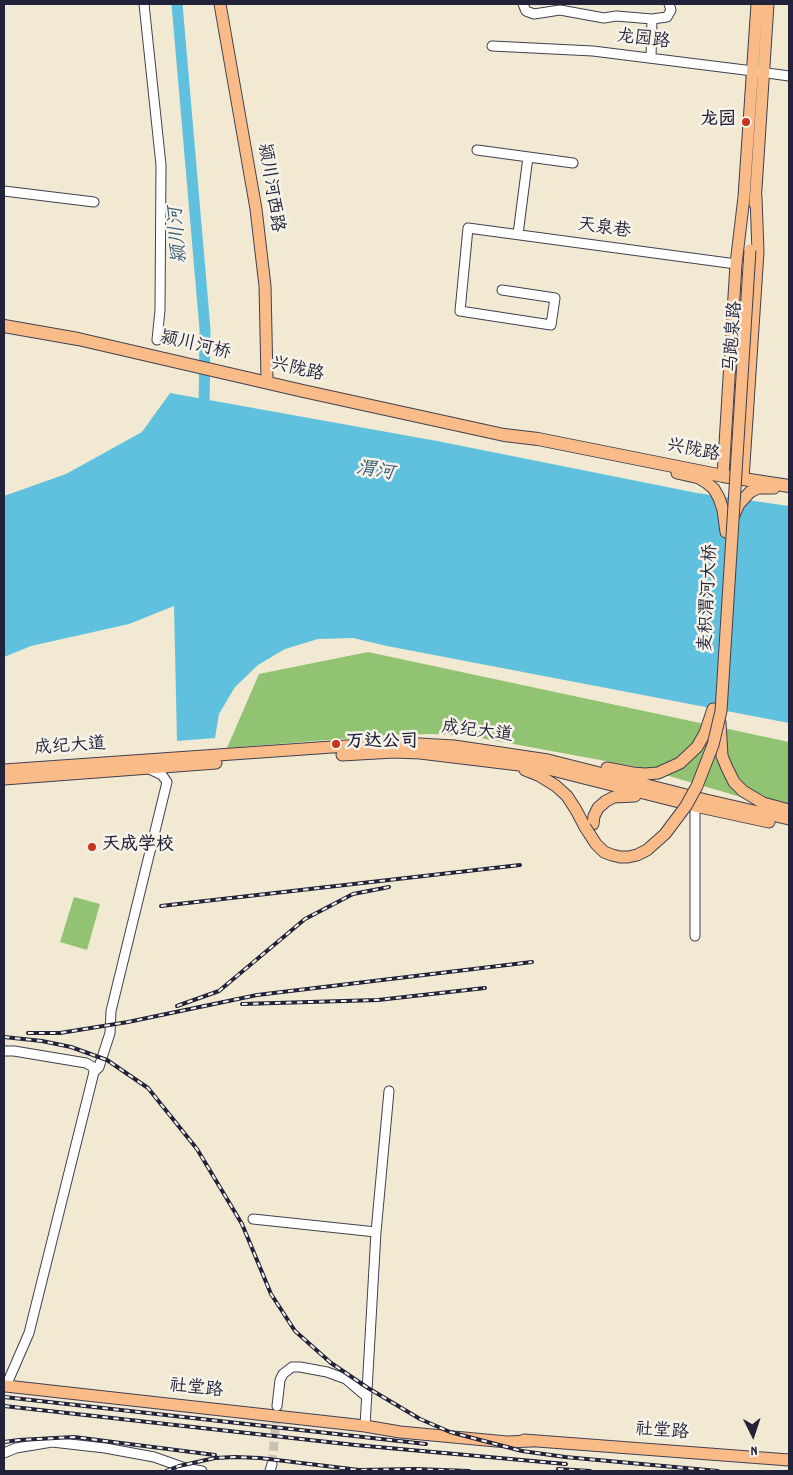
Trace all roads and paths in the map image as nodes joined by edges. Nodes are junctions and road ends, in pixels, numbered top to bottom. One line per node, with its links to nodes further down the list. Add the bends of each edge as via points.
1 (144, 4): 24 (street, via 161,165)
2 (215, 4): 26 (main road, 颍川河西路, via 251,211 259,276)
3 (220, 4): 26 (main road, 颍川河西路, via 256,209 265,286)
4 (523, 4): 8 (street, via 526,11 534,14 560,10 604,18)
5 (670, 4): 8 (street, via 667,17)
6 (757, 4): 11 (main road, 马跑泉路)
7 (768, 4): 11 (main road, 马跑泉路)
8 (652, 19): 10 (street)
9 (492, 46): 10 (street, 龙园路)
10 (651, 58): 11 (street, 龙园路)
11 (759, 72): 12 (street, 龙园路); 17 (main road, 马跑泉路)
12 (789, 76)
13 (477, 150): 14 (street)
14 (528, 157): 15 (street); 19 (street)
15 (573, 163)
16 (4, 191): 18 (street)
17 (750, 197): 20 (main road, 马跑泉路); 21 (main road, 马跑泉路); 29 (main road, 马跑泉路, via 758,252)
18 (94, 202)
19 (518, 234): 21 (street, 天泉巷); 22 (street, 天泉巷, via 468,228 460,311 551,325 555,298)
20 (747, 249): 33 (main road, 麦积渭河大桥)
21 (736, 264): 28 (main road, 马跑泉路)
22 (502, 290)
23 (4, 326): 25 (highway, 颍川河桥, via 78,339)
24 (157, 340)
25 (248, 378): 26 (highway, 兴陇路); 27 (highway, 兴陇路)
26 (265, 379): 28 (highway, 兴陇路, via 309,384)
27 (504, 435): 28 (highway, 兴陇路); 33 (main road, via 538,446 686,474 707,483 720,498)
28 (724, 472): 29 (highway, 兴陇路)
29 (744, 476): 30 (highway, 兴陇路); 31 (highway, 兴陇路)
30 (789, 478)
31 (789, 486)
32 (789, 490): 33 (main road, bridge, via 768,487 750,492 738,504)
33 (729, 532): 34 (main road, 麦积渭河大桥, bridge)
34 (717, 710): 35 (main road, via 697,747 680,763 658,773 633,773 489,745); 42 (main road, bridge, via 722,756 734,782 764,803); 44 (main road, 麦积渭河大桥, bridge, via 712,745 697,786 676,821 654,845 637,855 612,856 596,844)
35 (454, 746): 38 (main road, 成纪大道, via 375,744); 43 (main road, 成纪大道, via 548,760)
36 (502, 762): 37 (main road, 成纪大道, via 394,752); 40 (main road, 成纪大道, via 544,768); 44 (main road, 麦积渭河大桥, via 540,776 556,786)
37 (148, 769): 39 (main road, 成纪大道); 48 (street, via 162,775 167,782 111,1011 110,1033 99,1067)
38 (4, 770)
39 (4, 779)
40 (657, 796): 41 (main road, 成纪大道); 44 (main road, via 614,797 598,808)
41 (694, 806): 45 (main road, 成纪大道); 46 (street)
42 (789, 810)
43 (789, 819)
44 (589, 825)
45 (789, 826)
46 (695, 936)
47 (4, 1051): 48 (street, via 86,1063 93,1067)
48 (94, 1072): 52 (street, via 29,1333)
49 (389, 1091): 51 (street)
50 (253, 1218): 51 (street)
51 (376, 1232): 53 (street)
52 (5, 1386): 55 (main road, 社堂路)
53 (367, 1397): 54 (street, via 346,1379 327,1372 292,1367 280,1380); 55 (street)
54 (277, 1406)
55 (365, 1426): 57 (main road, 社堂路, via 482,1440)
56 (4, 1453): 58 (street, via 52,1442 154,1456)
57 (789, 1460)
58 (202, 1471)

